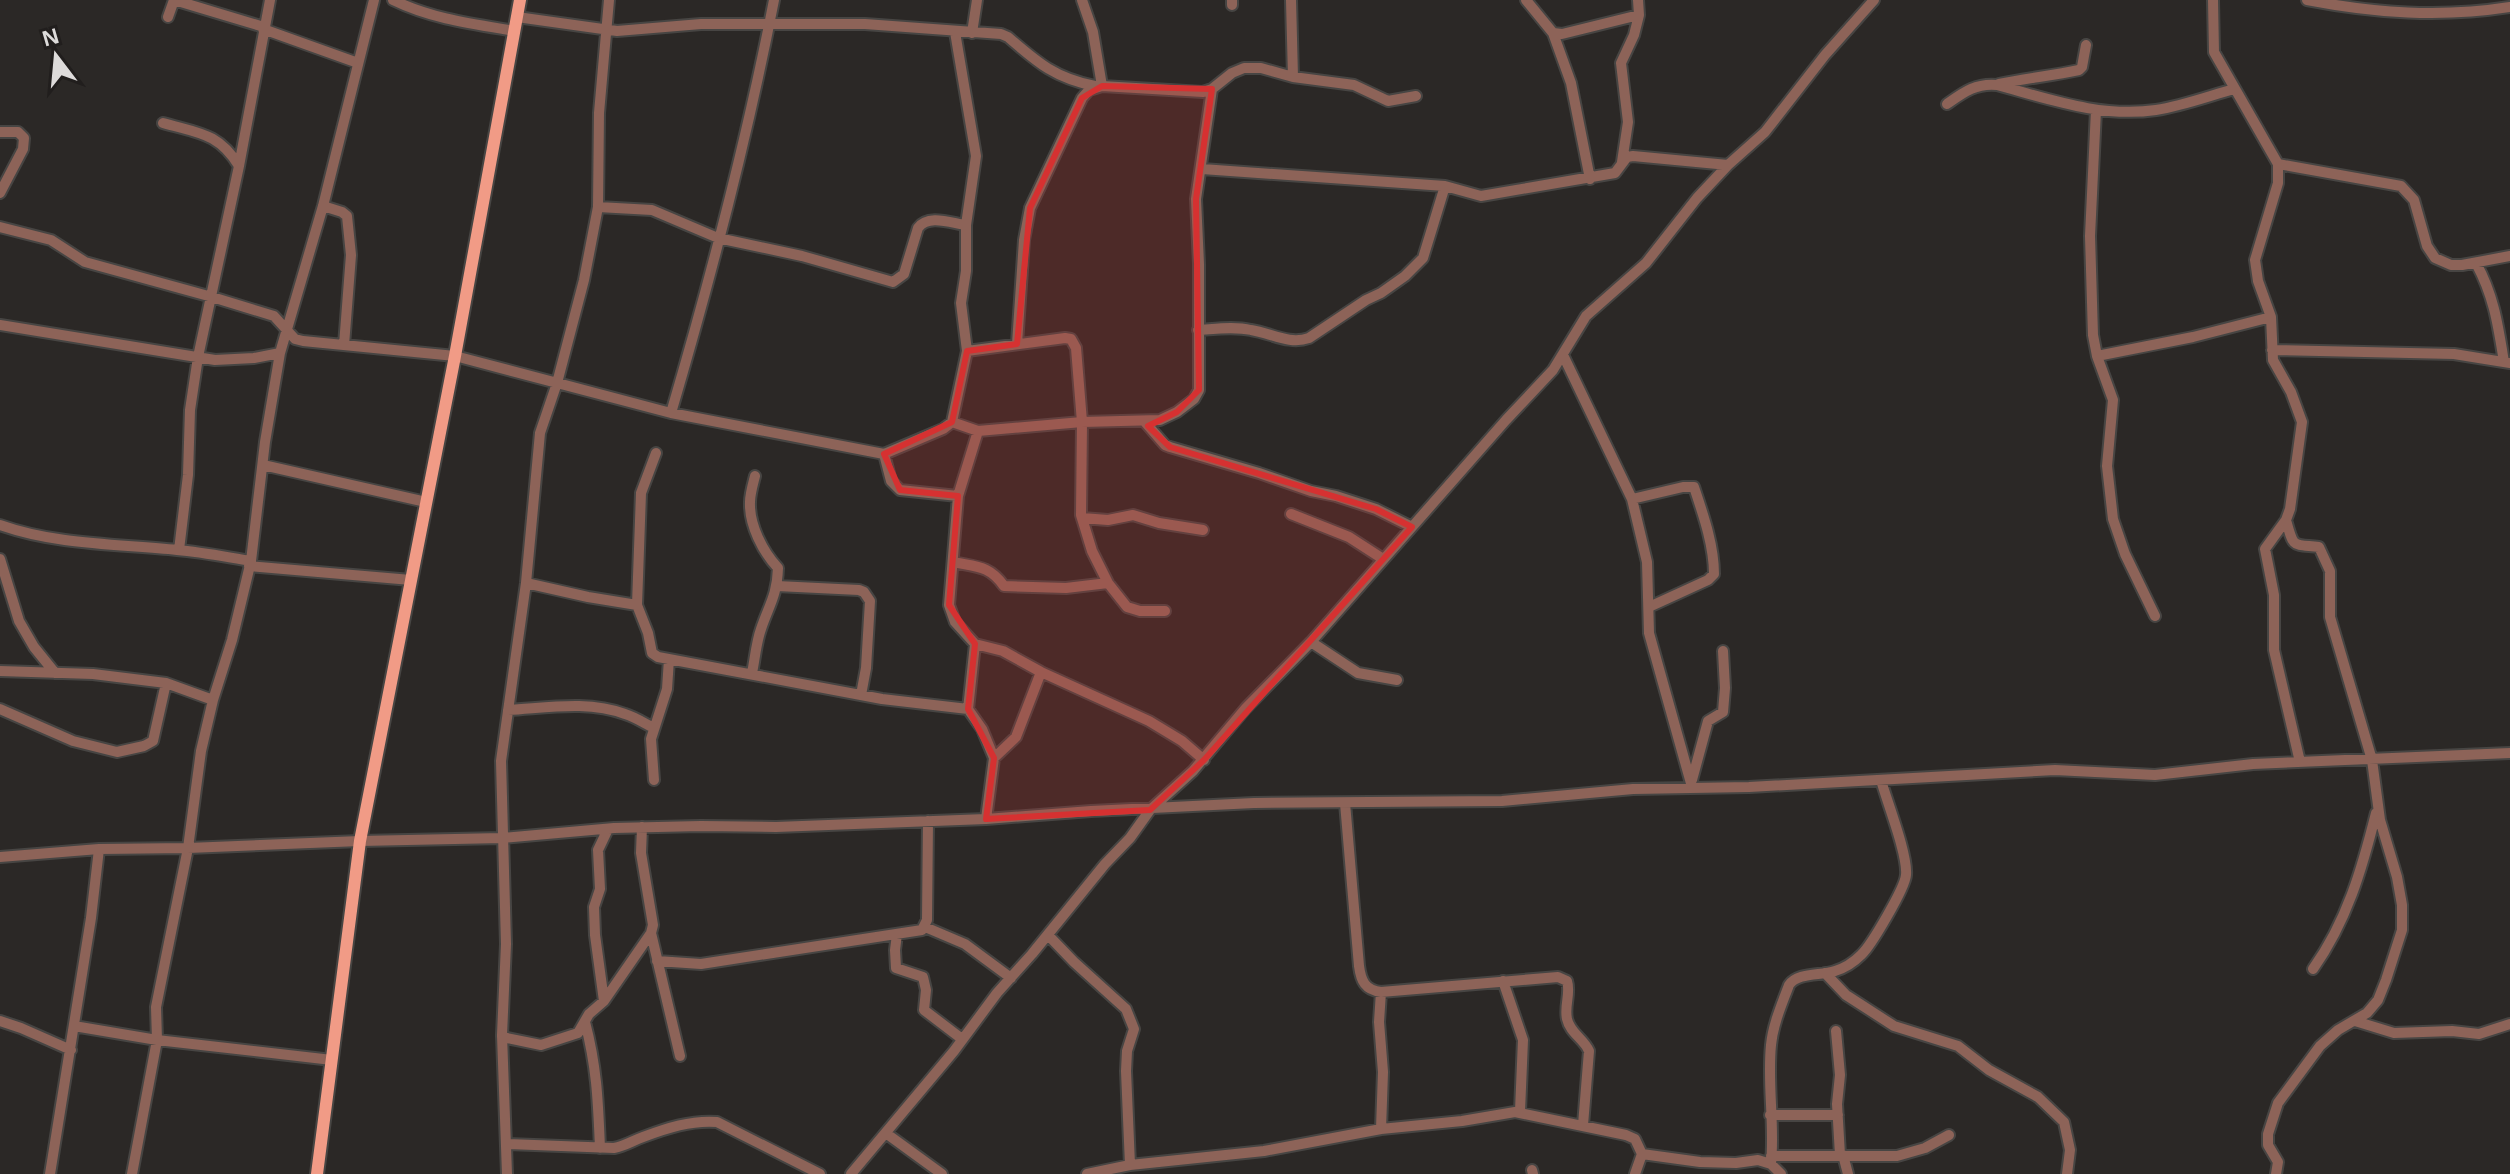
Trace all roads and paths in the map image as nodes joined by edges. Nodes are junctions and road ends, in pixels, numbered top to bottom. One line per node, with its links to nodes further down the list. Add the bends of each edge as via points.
1 (174, 0): 18 (street); 21 (street)
2 (270, 0): 21 (street)
3 (374, 0): 28 (street)
4 (393, 0): 23 (street, via 463,23)
5 (520, 0): 19 (main road)
6 (609, 0): 22 (street)
7 (774, 0): 20 (street)
8 (977, 0): 25 (street)
9 (1082, 0): 31 (street, via 1093,32)
10 (1291, 0): 29 (street)
11 (1526, 0): 26 (street)
12 (1638, 0): 17 (street)
13 (1874, 0): 41 (street, via 1765,132)
14 (2213, 0): 33 (street, via 2214,52)
15 (2312, 1): 16 (street, via 2412,13)
16 (2510, 7)
17 (1639, 15): 26 (street); 39 (street, via 1621,63 1628,122)
18 (168, 17)
19 (517, 17): 22 (street); 23 (main road)
20 (769, 25): 22 (street); 24 (street, via 865,24); 51 (street)
21 (264, 28): 28 (street); 42 (street)
22 (605, 30): 48 (street)
23 (515, 31): 65 (main road)
24 (955, 32): 25 (street); 49 (street, via 976,156)
25 (972, 33): 31 (street, via 1008,37 1045,69)
26 (1553, 33): 44 (street, via 1571,83)
27 (2086, 45): 30 (street, via 2079,70)
28 (358, 63): 47 (street)
29 (1293, 77): 32 (street, via 1244,68); 34 (street, via 1354,85 1388,101)
30 (1997, 85): 35 (street, via 1976,86); 36 (street)
31 (1100, 86): 32 (street); 59 (street, via 1082,98 1030,208)
32 (1212, 89): 43 (street)
33 (2234, 89): 36 (street, via 2159,109); 40 (street)
34 (1416, 96)
35 (1947, 104)
36 (2096, 110): 66 (street, via 2090,236)
37 (163, 123): 42 (street, via 221,142)
38 (0, 132): 46 (street, via 18,132 24,138)
39 (1622, 164): 41 (street, via 1633,156); 44 (street, via 1615,173)
40 (2278, 164): 53 (street, via 2401,186 2414,200 2435,258 2451,265); 55 (street, via 2278,183 2255,260)
41 (1728, 165): 64 (street, via 1646,263 1586,316)
42 (239, 166): 54 (street)
43 (1202, 169): 45 (street); 58 (street, via 1196,199)
44 (1590, 179): 45 (street, via 1481,196)
45 (1445, 186): 58 (street, via 1423,258 1393,285 1309,338 1285,339 1249,329)
46 (0, 193)
47 (323, 206): 57 (street); 60 (street, via 347,216 351,255)
48 (598, 207): 51 (street, via 652,210); 69 (street)
49 (966, 225): 51 (street, via 922,222 904,274 893,282); 62 (street, via 961,303)
50 (0, 227): 54 (street, via 51,240 85,262)
51 (718, 238): 70 (street)
52 (2509, 258): 53 (street)
53 (2476, 263): 68 (street, via 2488,286)
54 (212, 297): 57 (street, via 274,316); 67 (street)
55 (2271, 317): 61 (street); 66 (street)
56 (0, 325): 67 (street)
57 (285, 329): 60 (street, via 295,339); 63 (street)
58 (1198, 330): 73 (street, via 1199,390 1194,399 1160,420)
59 (1017, 344): 62 (street); 72 (street, via 1071,339)
60 (344, 345): 65 (street)
61 (2272, 350): 68 (street, via 2454,354); 84 (street, via 2302,422)
62 (967, 351): 71 (street)
63 (280, 353): 67 (street); 77 (street)
64 (1563, 355): 80 (street); 86 (street)
65 (455, 356): 69 (street); 81 (main road)
66 (2097, 356): 100 (street, via 2113,400 2107,466 2113,519)
67 (198, 357): 88 (street)
68 (2507, 362)
69 (557, 383): 70 (street); 94 (street, via 540,433)
70 (671, 413): 76 (street)
71 (952, 422): 74 (street); 76 (street)
72 (1082, 422): 73 (street); 74 (street); 83 (street)
73 (1145, 422): 86 (street, via 1170,447 1376,509)
74 (978, 431): 79 (street)
75 (656, 453): 97 (street, via 641,493)
76 (884, 454): 79 (street, via 891,481 900,490)
77 (263, 465): 81 (street); 92 (street)
78 (755, 476): 96 (street, via 751,513 765,554 778,568)
79 (958, 496): 91 (street)
80 (1632, 499): 98 (street, via 1647,562); 98 (street, via 1694,487 1708,531 1714,574)
81 (426, 502): 93 (main road)
82 (1291, 514): 90 (street, via 1349,537)
83 (1082, 518): 87 (street, via 1133,515); 95 (street)
84 (2286, 520): 120 (street, via 2293,542 2319,547 2328,564 2330,617); 121 (street, via 2265,549 2274,595 2274,650)
85 (0, 525): 88 (street, via 82,541)
86 (1412, 527): 90 (street)
87 (1203, 530)
88 (179, 550): 92 (street)
89 (0, 559): 107 (street, via 19,621)
90 (1383, 559): 101 (street)
91 (953, 562): 95 (street, via 994,572 1004,586); 102 (street, via 949,605 955,622)
92 (250, 564): 93 (street); 112 (street)
93 (411, 580): 133 (main road)
94 (526, 583): 97 (street); 115 (street)
95 (1108, 583): 99 (street, via 1127,607)
96 (777, 586): 108 (street); 111 (street, via 864,592 870,601)
97 (637, 605): 104 (street, via 652,653)
98 (1649, 607): 124 (street, via 1649,633)
99 (1165, 611)
100 (2155, 616)
101 (1311, 642): 109 (street, via 1358,673); 119 (street)
102 (975, 644): 106 (street, via 1003,651); 114 (street)
103 (1723, 651): 124 (street, via 1723,712 1708,721)
104 (669, 659): 108 (street); 116 (street, via 663,708)
105 (0, 671): 107 (street)
106 (1041, 672): 118 (street, via 1016,737); 119 (street, via 1149,721)
107 (55, 673): 110 (street)
108 (752, 673): 111 (street)
109 (1397, 680)
110 (166, 683): 112 (street); 113 (street, via 153,741 117,752 73,741)
111 (861, 695): 114 (street)
112 (213, 700): 134 (street)
113 (0, 709)
114 (968, 709): 118 (street)
115 (508, 710): 116 (street, via 607,709); 132 (street, via 501,761)
116 (654, 728): 122 (street)
117 (2510, 753): 120 (street)
118 (994, 758): 128 (street)
119 (1204, 760): 127 (street)
120 (2372, 760): 121 (street); 126 (street)
121 (2300, 762): 123 (street, via 2155,775 2055,770)
122 (654, 780)
123 (1881, 780): 124 (street); 143 (street, via 1907,876 1864,953)
124 (1692, 785): 125 (street, via 1502,801)
125 (1345, 803): 127 (street); 146 (street, via 1360,976 1367,988)
126 (2378, 806): 142 (street, via 2347,910); 149 (street, via 2397,877 2402,930 2378,1000)
127 (1150, 810): 128 (street); 140 (street)
128 (986, 819): 129 (street)
129 (928, 821): 130 (street); 137 (street)
130 (642, 827): 131 (street); 138 (street)
131 (608, 829): 132 (street); 147 (street, via 598,850 600,889 594,907)
132 (502, 838): 133 (street); 154 (street)
133 (360, 841): 134 (street); 159 (main road)
134 (188, 848): 135 (street); 156 (street, via 156,1007)
135 (99, 849): 136 (street); 152 (street)
136 (0, 857)
137 (925, 927): 139 (street); 144 (street, via 965,944)
138 (651, 933): 141 (street); 147 (street)
139 (897, 934): 141 (street, via 701,964); 155 (street, via 896,968 923,977 924,1010)
140 (1048, 935): 144 (street); 172 (street, via 1131,1017 1134,1029 1126,1071)
141 (657, 961): 158 (street)
142 (2313, 969)
143 (1825, 973): 161 (street, via 1789,985 1771,1042); 186 (street, via 1846,995 1894,1026 1958,1046 2038,1097 2064,1122 2070,1150)
144 (1011, 978): 155 (street)
145 (1503, 981): 146 (street); 160 (street, via 1523,1040); 163 (street, via 1558,977 1569,984 1567,1020 1589,1051)
146 (1381, 992): 164 (street)
147 (604, 1001): 150 (street)
148 (0, 1021): 157 (street)
149 (2355, 1021): 151 (street, via 2394,1033 2479,1034); 187 (street, via 2320,1046 2278,1103 2268,1134 2278,1162)
150 (585, 1022): 154 (street, via 574,1035 544,1045); 168 (street, via 599,1089)
151 (2510, 1024)
152 (74, 1026): 156 (street); 157 (street)
153 (1836, 1031): 162 (street)
154 (502, 1037): 167 (street)
155 (962, 1039): 165 (street)
156 (157, 1040): 159 (street); 176 (street)
157 (71, 1050): 175 (street)
158 (680, 1056)
159 (332, 1060): 177 (main road)
160 (1520, 1111): 163 (street); 164 (street)
161 (1770, 1115): 162 (street); 171 (street)
162 (1838, 1115): 170 (street)
163 (1583, 1125): 169 (street, via 1635,1139)
164 (1381, 1129): 172 (street, via 1264,1151)
165 (887, 1134): 180 (street); 181 (street)
166 (1949, 1135): 170 (street, via 1897,1156)
167 (506, 1144): 168 (street); 178 (street)
168 (600, 1148): 179 (street, via 623,1146 676,1125 717,1122)
169 (1642, 1154): 173 (street); 183 (street)
170 (1842, 1155): 171 (street); 185 (street)
171 (1771, 1160): 173 (street); 184 (street)
172 (1130, 1165): 174 (street)
173 (1735, 1168)
174 (1114, 1171): 182 (street)
175 (50, 1174)
176 (132, 1174)
177 (317, 1174)
178 (507, 1174)
179 (820, 1174)
180 (851, 1174)
181 (942, 1174)
182 (1087, 1174)
183 (1635, 1174)
184 (1781, 1174)
185 (1848, 1174)
186 (2067, 1174)
187 (2276, 1174)

